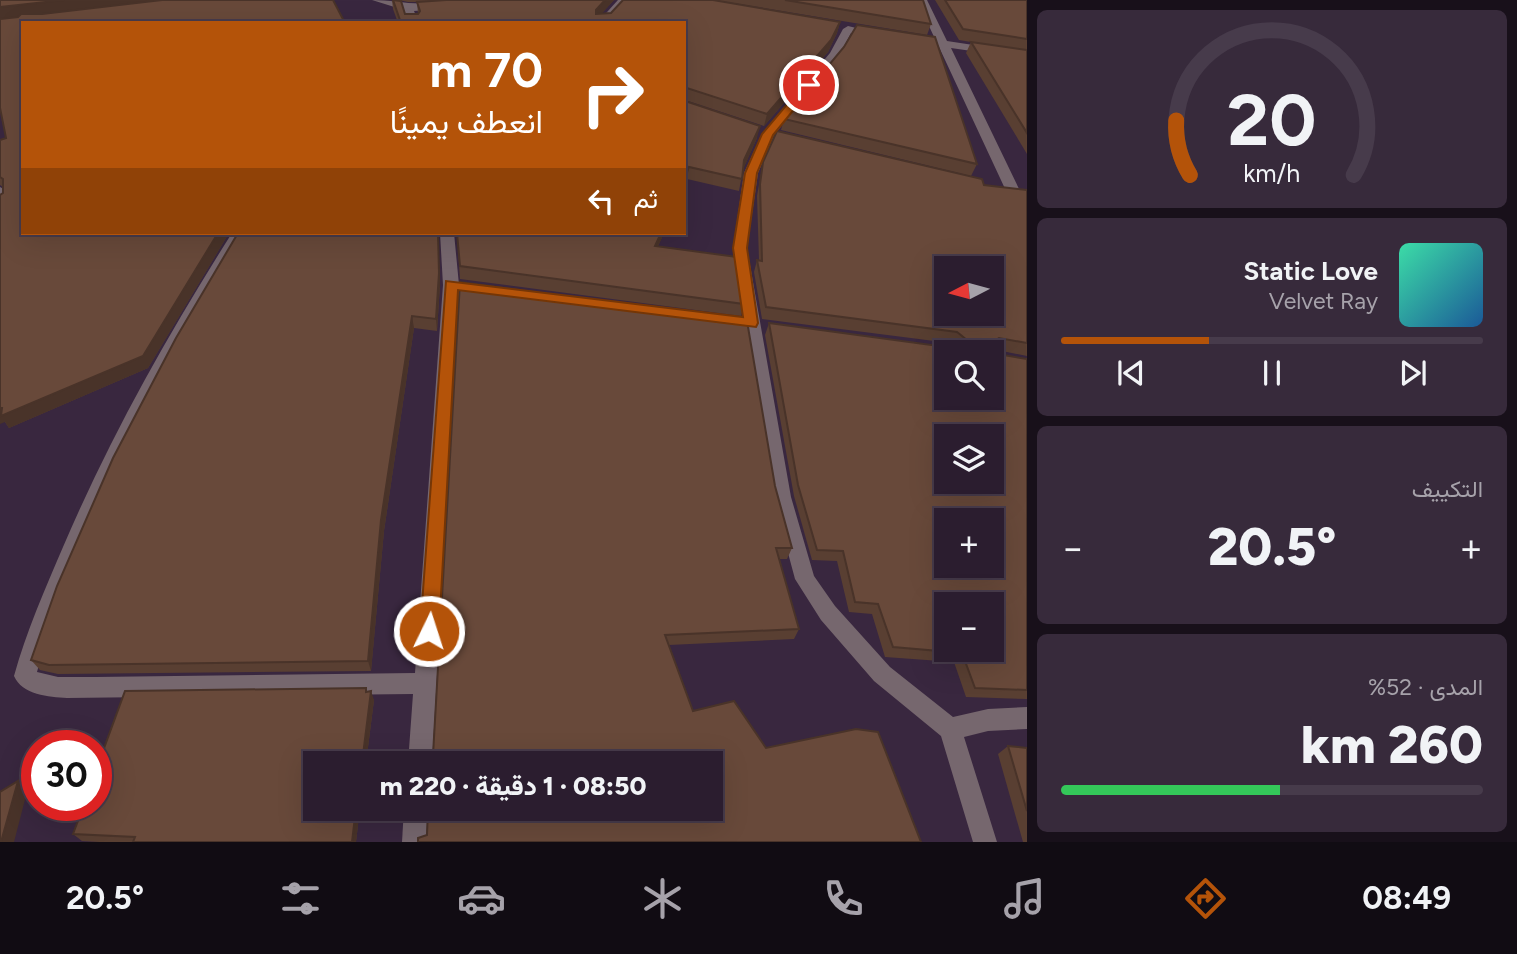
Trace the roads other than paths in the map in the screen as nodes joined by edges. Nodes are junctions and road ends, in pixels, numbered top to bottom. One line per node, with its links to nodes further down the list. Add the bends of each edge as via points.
1 (378, 0): 5 (street)
2 (624, 0): 7 (street)
3 (922, 0): 8 (street)
4 (460, 4): 5 (street)
5 (408, 8): 6 (street)
6 (413, 21)
7 (604, 21)
8 (942, 45): 9 (street); 11 (street); 17 (street, via 841,28 835,54 768,133 751,173 740,248 782,497 805,579 828,613 882,674)
9 (1027, 56)
10 (0, 191): 12 (street)
11 (1014, 193)
12 (0, 205)
13 (238, 235): 15 (street, via 180,326 128,427 80,529 25,676 48,686 95,688)
14 (447, 235): 15 (street, via 458,285)
15 (426, 683): 18 (street)
16 (1027, 718): 17 (street, via 988,720)
17 (950, 729): 21 (street)
18 (421, 751)
19 (415, 821): 20 (street)
20 (414, 842)
21 (985, 842)

